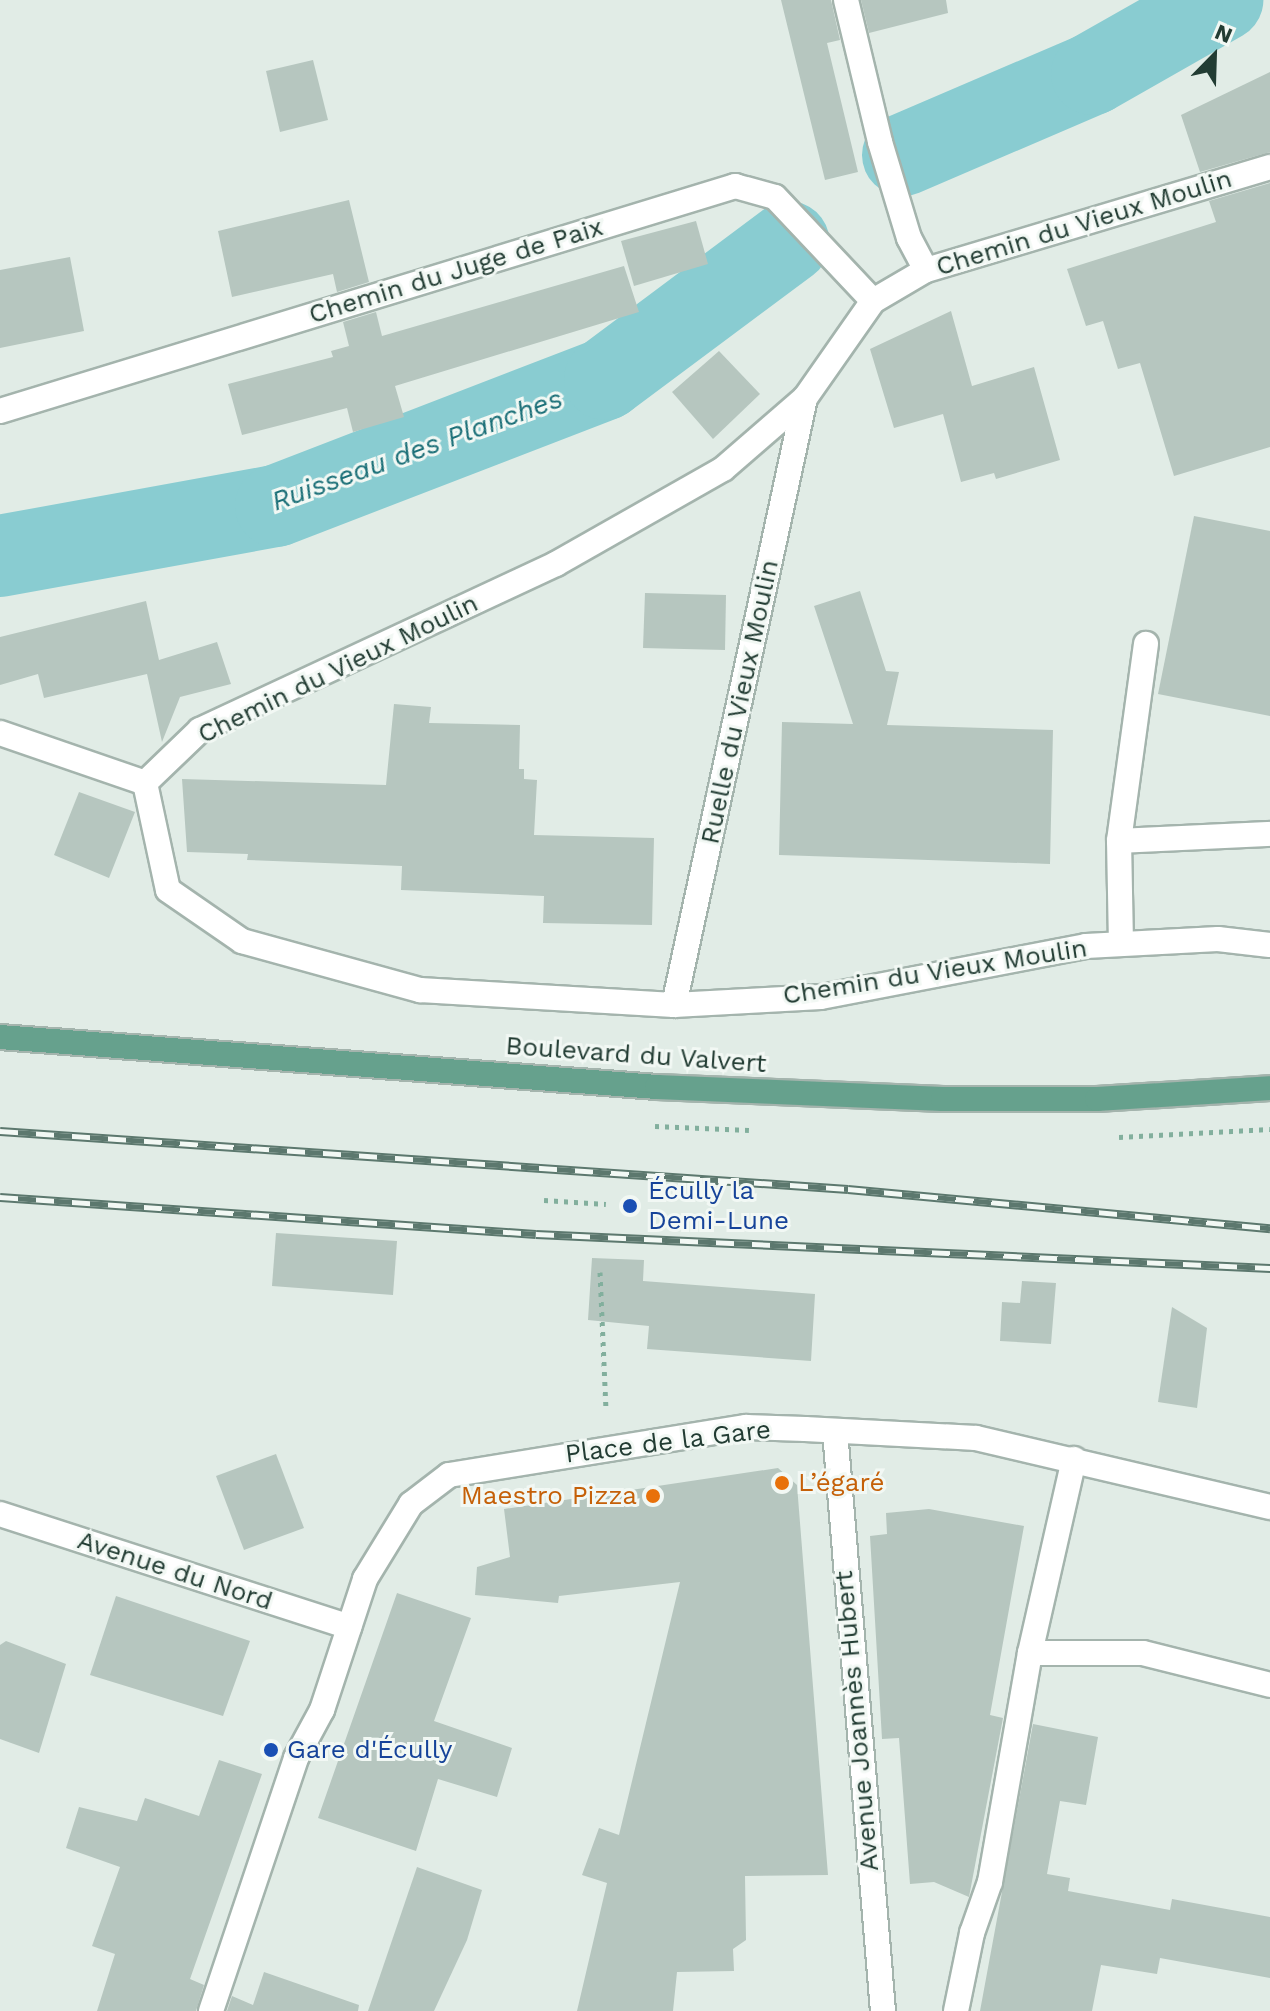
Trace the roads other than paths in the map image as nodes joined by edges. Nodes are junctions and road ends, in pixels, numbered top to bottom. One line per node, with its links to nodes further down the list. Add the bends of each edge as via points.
1 (846, 0): 3 (street, via 880,142 909,238)
2 (1270, 167): 3 (street, Chemin du Vieux Moulin)
3 (926, 270): 4 (street, Chemin du Vieux Moulin)
4 (873, 301): 5 (street, Chemin du Vieux Moulin); 6 (street, Chemin du Juge de Paix, via 775,197 735,186)
5 (805, 398): 9 (street, Chemin du Vieux Moulin, via 723,469 650,514 556,564 200,730); 14 (street, Ruelle du Vieux Moulin)
6 (0, 411)
7 (1146, 644): 11 (street)
8 (0, 733): 9 (street)
9 (145, 783): 14 (street, Chemin du Vieux Moulin, via 168,890 242,941 420,990)
10 (1270, 834): 11 (street)
11 (1119, 841): 12 (street)
12 (1121, 944): 13 (street, Chemin du Vieux Moulin, via 1218,939); 14 (street, Chemin du Vieux Moulin, via 1086,946 821,997)
13 (1270, 945)
14 (674, 1005)
15 (0, 1037): 16 (main road, Boulevard du Valvert, via 657,1087 943,1099 1097,1099)
16 (1270, 1088)
17 (835, 1431): 18 (street, Place de la Gare, via 976,1438); 21 (street, Place de la Gare, via 746,1427 449,1475 411,1504 388,1533); 25 (street, Avenue Joannès Hubert)
18 (1074, 1459): 19 (street, Place de la Gare); 22 (street)
19 (1270, 1507)
20 (0, 1514): 21 (street, Avenue du Nord)
21 (349, 1627): 24 (street, Place de la Gare, via 322,1710 296,1758)
22 (1030, 1653): 23 (street, via 1143,1653); 26 (street, via 990,1882 972,1933)
23 (1270, 1685)
24 (211, 2011)
25 (883, 2011)
26 (956, 2011)

